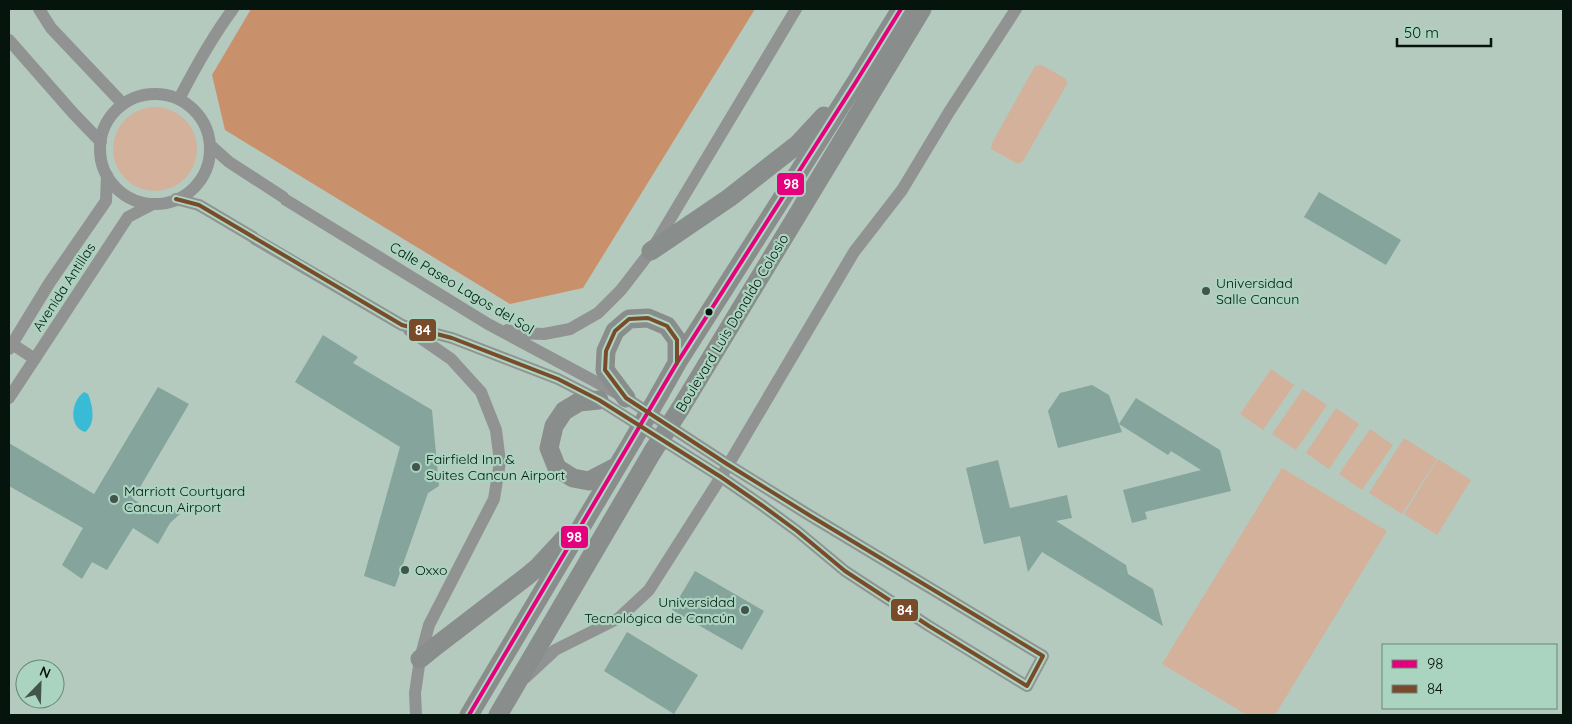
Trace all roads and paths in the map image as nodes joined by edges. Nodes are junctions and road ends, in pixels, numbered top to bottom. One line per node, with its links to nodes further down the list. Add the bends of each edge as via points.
1 (38, 9): 10 (street)
2 (233, 9): 9 (street)
3 (796, 9): 16 (street)
4 (901, 9): 8 (main road, Boulevard Luis Donaldo Colosio)
5 (922, 9): 30 (main road, Boulevard Luis Donaldo Colosio, bridge, via 653,451)
6 (1016, 9): 25 (street, via 902,190 854,252)
7 (9, 40): 11 (street)
8 (854, 84): 16 (main road, via 798,144 729,198); 21 (main road, Boulevard Luis Donaldo Colosio)
9 (179, 99): 10 (street, via 151,94); 12 (street, via 197,113)
10 (123, 104): 11 (street, via 108,120)
11 (100, 142): 13 (street, via 102,164)
12 (210, 145): 14 (street, via 202,178 195,187); 17 (street, Calle Paseo Lagos del Sol, via 229,162 284,199)
13 (107, 175): 15 (street, via 122,192); 19 (street, Avenida Antillas, via 106,200)
14 (176, 199): 15 (street); 18 (street, via 199,205)
15 (154, 204): 20 (street, Avenida Antillas, via 128,217)
16 (651, 251): 17 (street, via 621,290 598,313 570,328 544,334 516,332)
17 (488, 324): 23 (street, Calle Paseo Lagos del Sol)
18 (402, 325): 24 (street, via 452,338 558,379); 29 (street, via 451,359 481,392 496,430 500,462 494,499 430,625)
19 (10, 346): 20 (street)
20 (35, 359): 22 (street, Avenida Antillas)
21 (677, 363): 23 (main road, via 677,340 667,326 648,318 629,319 615,331 606,350 605,370); 26 (main road, Boulevard Luis Donaldo Colosio, bridge)
22 (9, 398)
23 (626, 398): 25 (street, Calle Paseo Lagos del Sol)
24 (599, 400): 26 (main road, via 580,402 564,411 554,426 549,448 557,468 573,478 589,480); 27 (street)
25 (727, 464): 27 (street); 27 (street, Calle Paseo Lagos del Sol, via 1043,656 1027,686 845,571 797,531)
26 (616, 467): 28 (main road, Boulevard Luis Donaldo Colosio)
27 (721, 477): 30 (street, via 649,590 619,618 555,650)
28 (592, 508): 29 (main road, via 538,567); 32 (main road, Boulevard Luis Donaldo Colosio)
29 (420, 659): 31 (street, via 415,693)
30 (513, 689): 33 (main road, Boulevard Luis Donaldo Colosio)
31 (416, 715)
32 (469, 715)
33 (498, 715)

